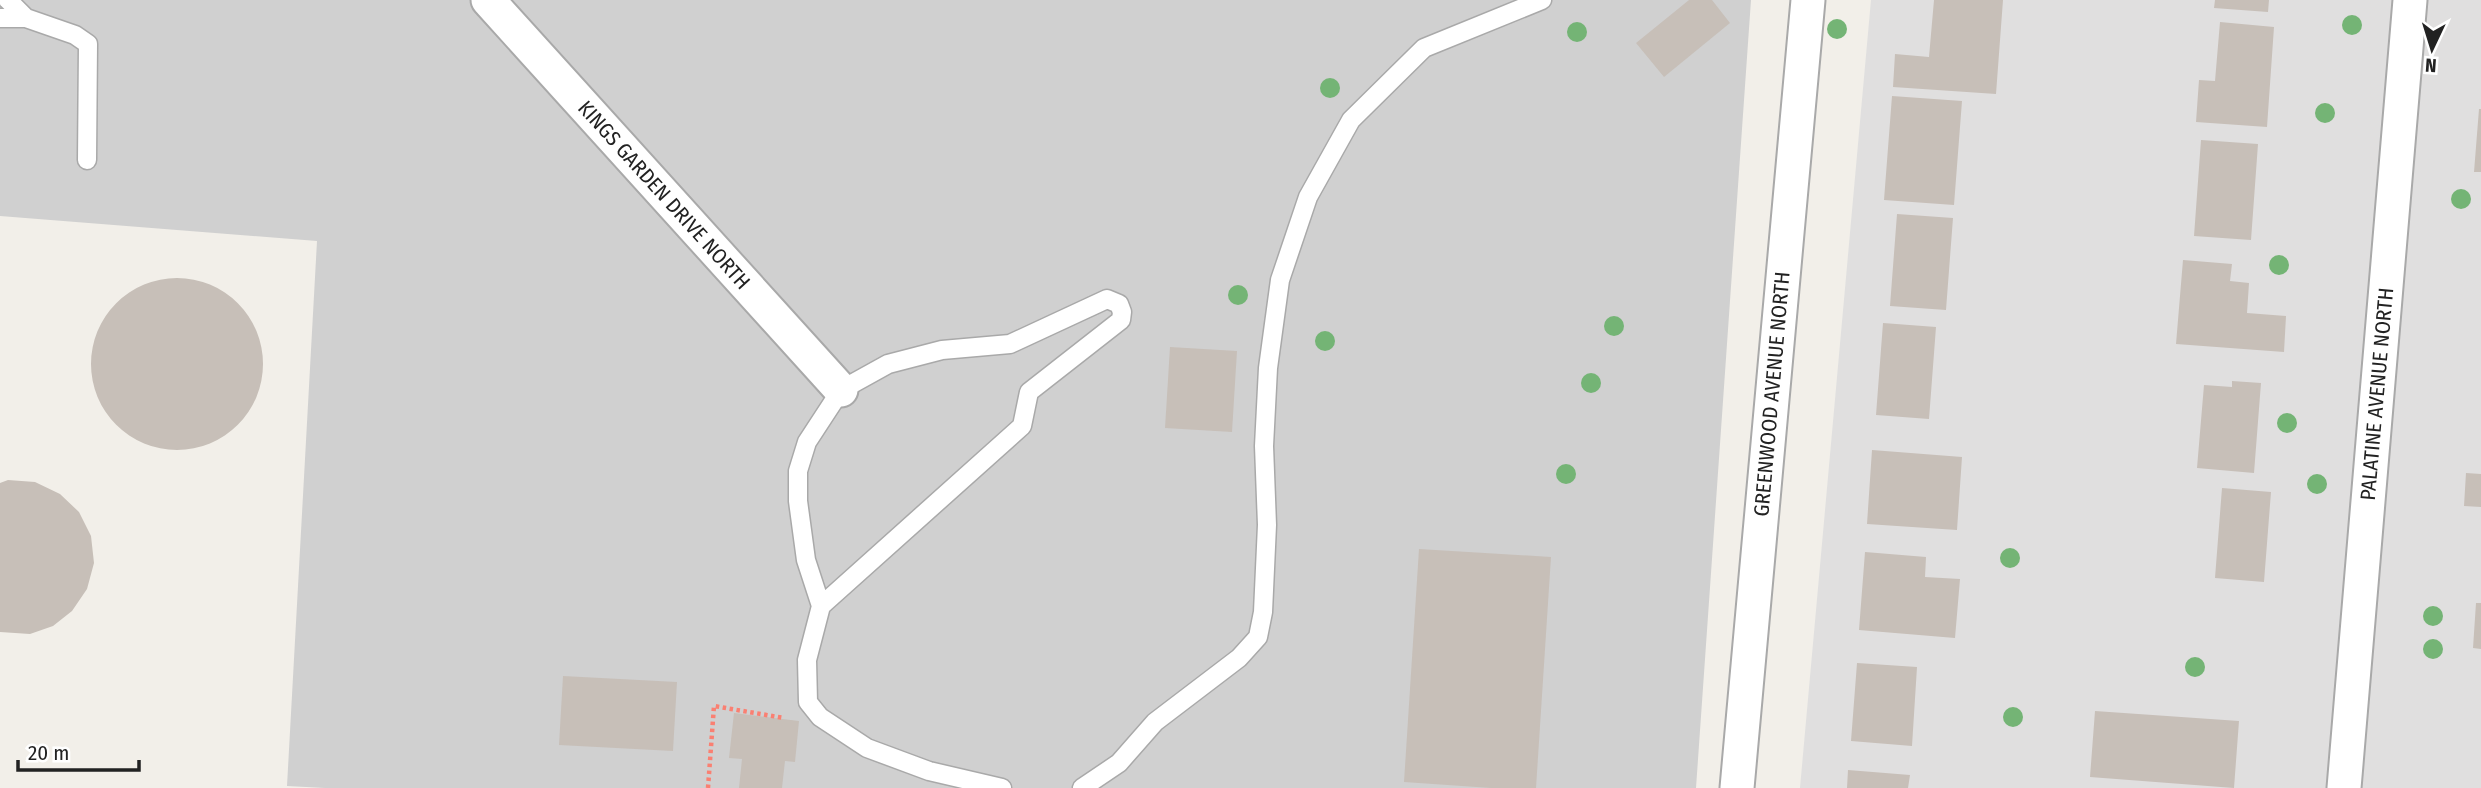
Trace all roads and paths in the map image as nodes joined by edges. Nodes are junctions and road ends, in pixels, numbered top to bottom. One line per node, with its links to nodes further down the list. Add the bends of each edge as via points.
1 (8, 0): 7 (lane)
2 (488, 0): 9 (street, KINGS GARDEN DRIVE NORTH)
3 (1542, 0): 14 (lane, via 1424,48 1351,120 1308,197 1280,280 1268,368 1264,446 1267,525 1258,637 1239,658 1155,722 1119,763)
4 (1808, 0): 15 (street, GREENWOOD AVENUE NORTH)
5 (2410, 0): 16 (street, PALATINE AVENUE NORTH)
6 (0, 18): 7 (lane)
7 (26, 18): 8 (lane, via 88,44)
8 (87, 160)
9 (841, 390): 10 (lane, via 807,442 798,471 806,560); 10 (lane, via 888,364 942,350 1010,344 1107,299 1119,304 1122,312 1121,320 1029,392 1022,426)
10 (821, 606): 11 (lane, via 807,660 808,702)
11 (834, 726): 12 (path, via 714,706); 13 (lane, via 887,757)
12 (708, 788)
13 (1002, 788)
14 (1082, 788)
15 (1737, 788)
16 (2344, 788)

